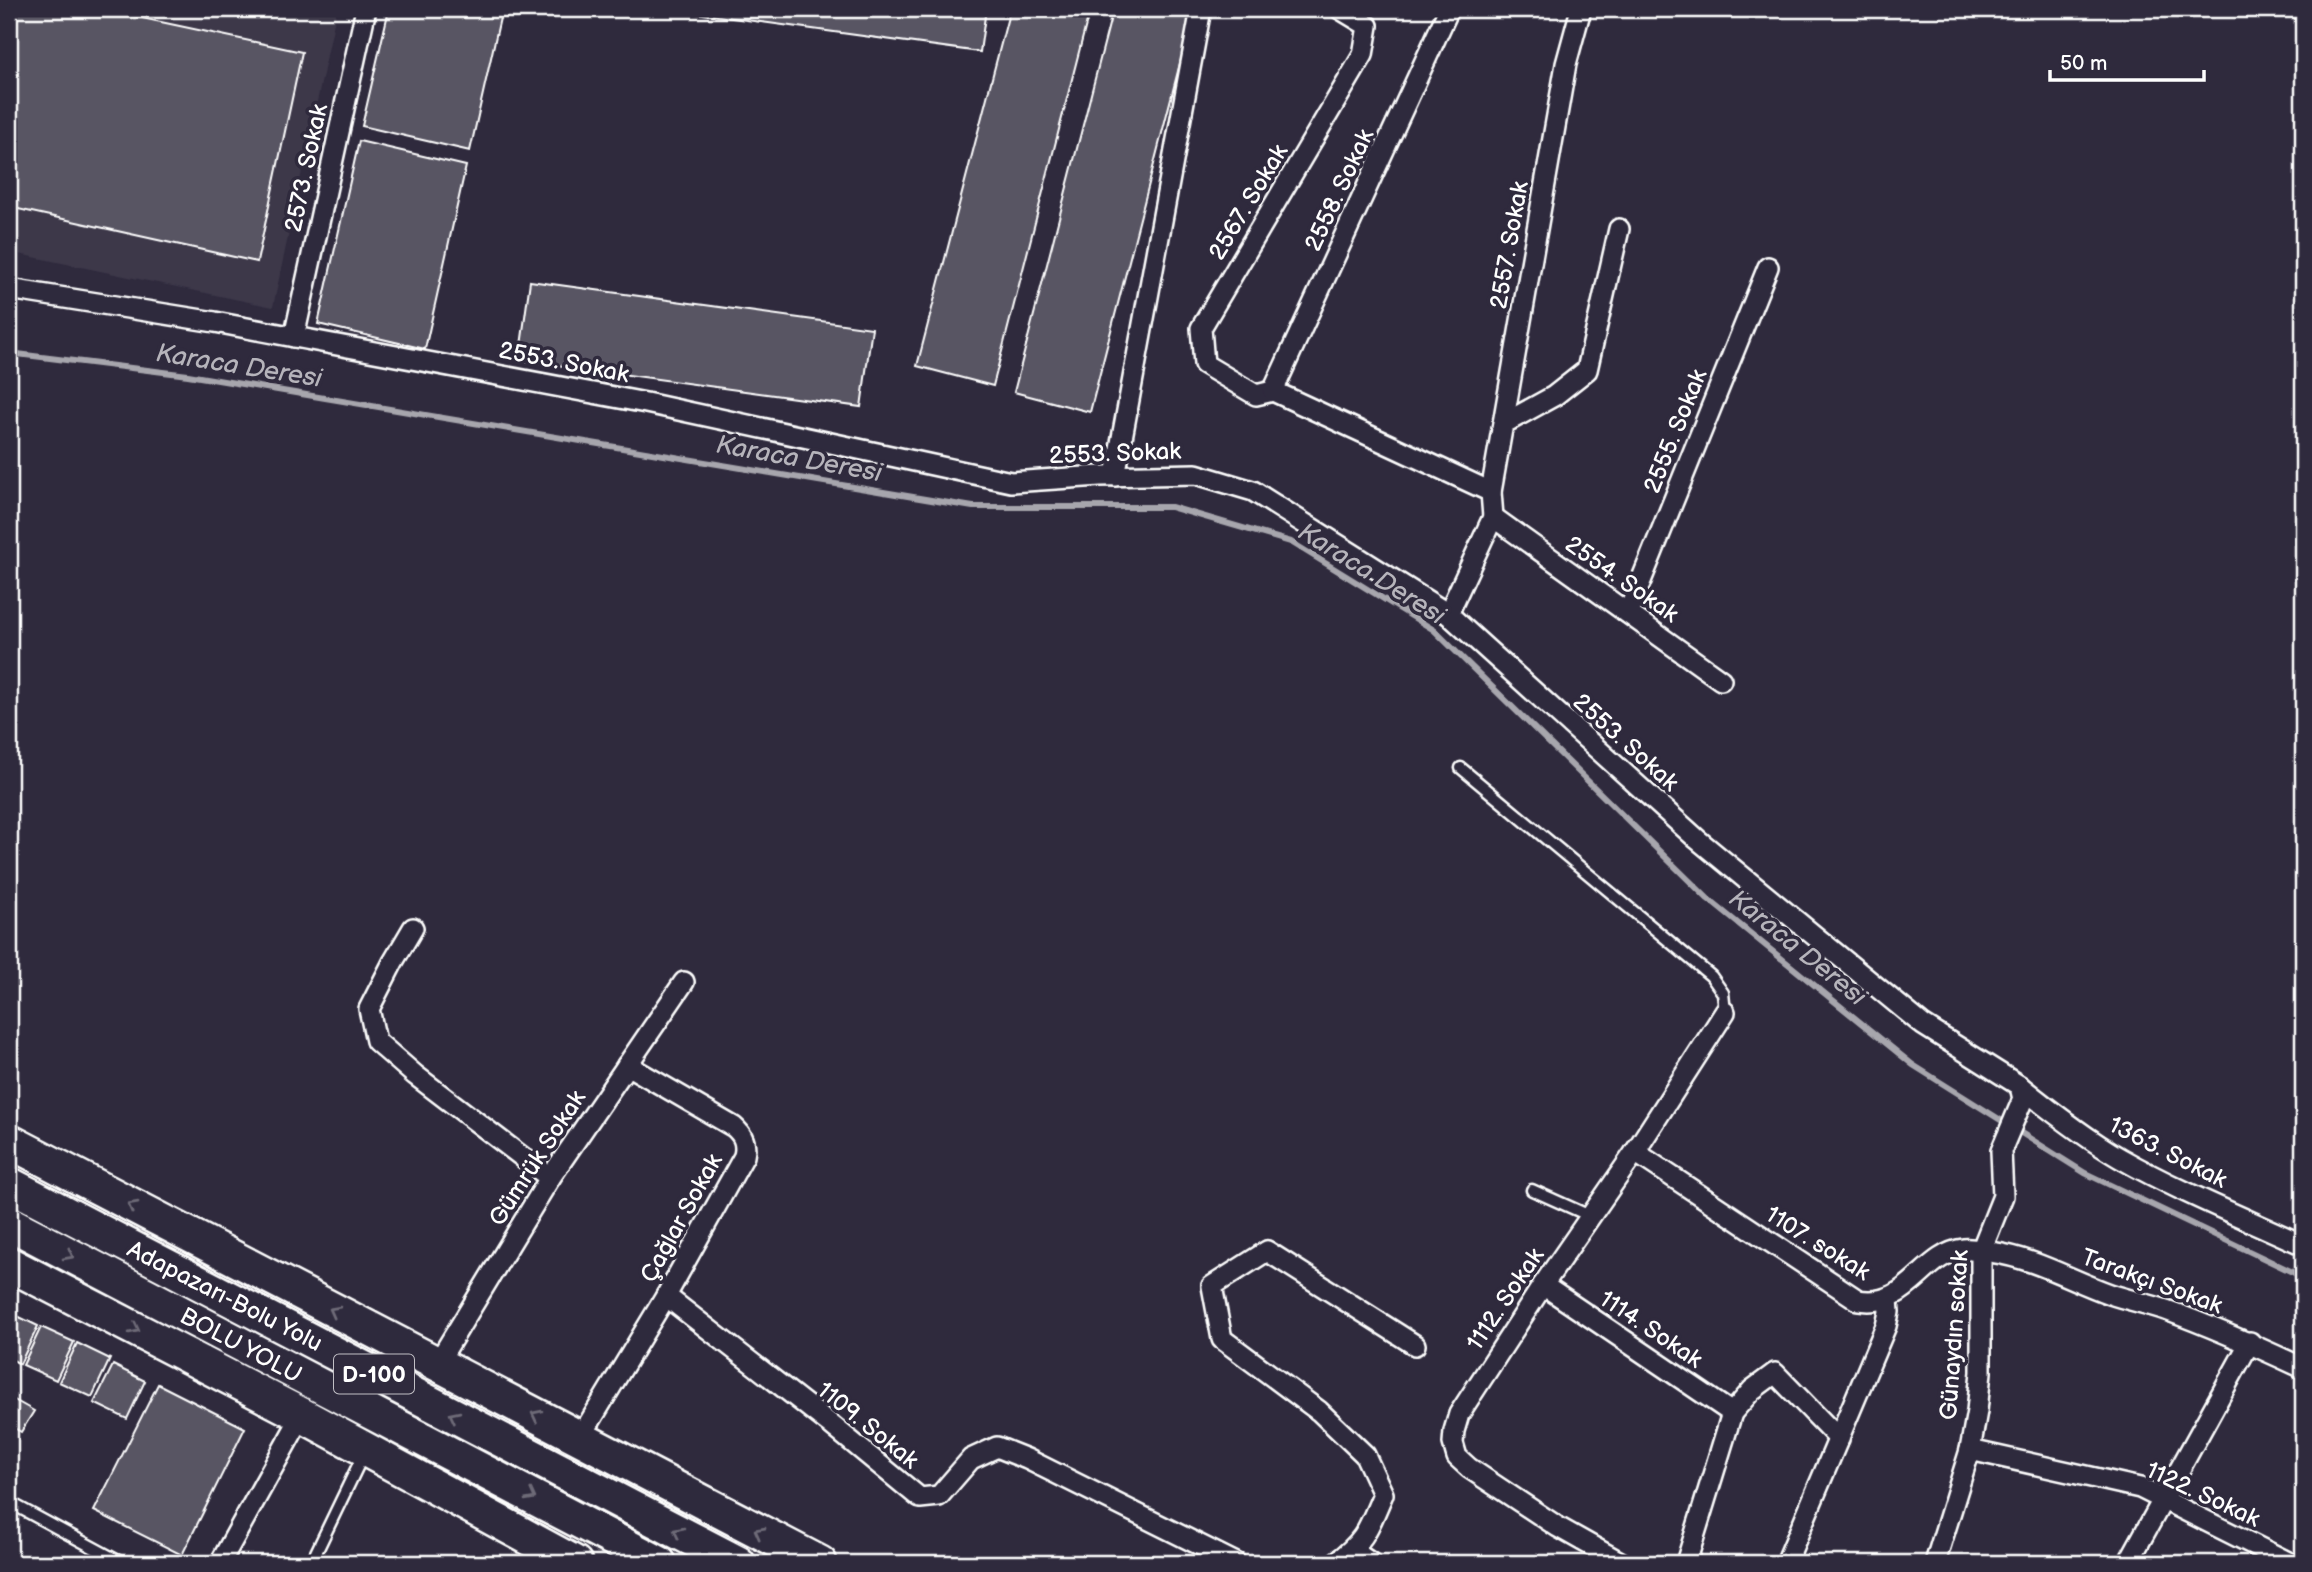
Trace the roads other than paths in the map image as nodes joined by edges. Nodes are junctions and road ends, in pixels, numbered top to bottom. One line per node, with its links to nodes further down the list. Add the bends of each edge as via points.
1 (366, 9): 9 (street, 2573. Sokak)
2 (1201, 9): 12 (street)
3 (1340, 9): 10 (street, 2567. Sokak, via 1368,26 1363,55 1201,328 1204,364 1256,395)
4 (1449, 9): 10 (street, 2558. Sokak)
5 (1581, 9): 11 (street, 2557. Sokak, via 1566,64)
6 (1619, 229): 11 (street, via 1587,370 1554,396)
7 (1768, 267): 15 (street, 2555. Sokak)
8 (9, 289): 9 (street, 2553. Sokak)
9 (294, 337): 12 (street, 2553. Sokak, via 646,403 1011,482)
10 (1273, 391): 13 (street)
11 (1503, 424): 13 (street, 2557. Sokak)
12 (1115, 475): 16 (street, 2553. Sokak, via 1196,474 1253,491)
13 (1491, 492): 14 (street)
14 (1493, 517): 15 (street, 2554. Sokak); 16 (street)
15 (1628, 613): 17 (street, 2554. Sokak)
16 (1448, 614): 23 (street, 2553. Sokak, via 1697,839 1923,1025)
17 (1721, 680)
18 (1461, 768): 21 (lane, via 1711,976 1723,993)
19 (413, 928): 26 (street, via 369,1009 376,1041)
20 (684, 982): 22 (street, Gümrük Sokak)
21 (1725, 1012): 25 (street, 1112. Sokak)
22 (627, 1065): 26 (street, Gümrük Sokak); 35 (street, Çağlar Sokak, via 734,1127 746,1145)
23 (2021, 1093): 31 (street, 1363. Sokak, via 2166,1182); 32 (street, Günaydın sokak, via 2001,1151 2003,1196)
24 (9, 1141): 39 (highway, one-way to 24)
25 (1635, 1152): 29 (street, 1112. Sokak); 36 (street, 1107. sokak, via 1858,1300)
26 (550, 1178): 39 (street, Gümrük Sokak)
27 (9, 1184): 55 (highway, Adapazarı-Bolu Yolu / D-100, one-way to 27)
28 (1532, 1190): 29 (lane)
29 (1590, 1216): 34 (street, 1112. Sokak)
30 (9, 1223): 54 (highway, BOLU YOLU / D-100, one-way to 54)
31 (2303, 1245)
32 (1981, 1251): 36 (street, 1107. sokak, via 1952,1252); 37 (street, Tarakçı Sokak, via 2040,1263 2112,1295); 45 (street, Günaydın sokak, via 1981,1372)
33 (9, 1264): 42 (highway, one-way to 42)
34 (1543, 1285): 41 (street, 1114. Sokak); 60 (street, 1112. Sokak, via 1459,1414 1453,1443 1457,1457 1469,1468)
35 (666, 1296): 43 (street, Çağlar Sokak); 57 (street, 1109. Sokak, via 920,1498 939,1496 971,1459 997,1447)
36 (1888, 1299): 44 (street, via 1886,1326)
37 (2250, 1342): 40 (street, Tarakçı Sokak); 47 (street)
38 (1415, 1345): 49 (street, via 1267,1251 1212,1286 1222,1339 1319,1411 1364,1455 1383,1494 1366,1535)
39 (437, 1364): 43 (highway, one-way to 39)
40 (2303, 1368)
41 (1732, 1413): 44 (street, via 1775,1373); 61 (street)
42 (302, 1415): 46 (highway); 51 (street)
43 (580, 1438): 56 (highway, one-way to 43)
44 (1839, 1439): 62 (street)
45 (1970, 1450): 47 (street, 1122. Sokak, via 2140,1488); 63 (street, Günaydın sokak)
46 (365, 1451): 52 (lane); 53 (highway)
47 (2162, 1499): 64 (street); 65 (street, 1122. Sokak)
48 (9, 1502): 50 (lane)
49 (1352, 1550): 58 (street); 59 (street)
50 (122, 1563)
51 (220, 1563)
52 (311, 1563)
53 (575, 1563)
54 (659, 1563)
55 (738, 1563)
56 (820, 1563)
57 (1236, 1563)
58 (1335, 1563)
59 (1371, 1563)
60 (1622, 1563)
61 (1686, 1563)
62 (1786, 1563)
63 (1935, 1563)
64 (2127, 1563)
65 (2290, 1563)

